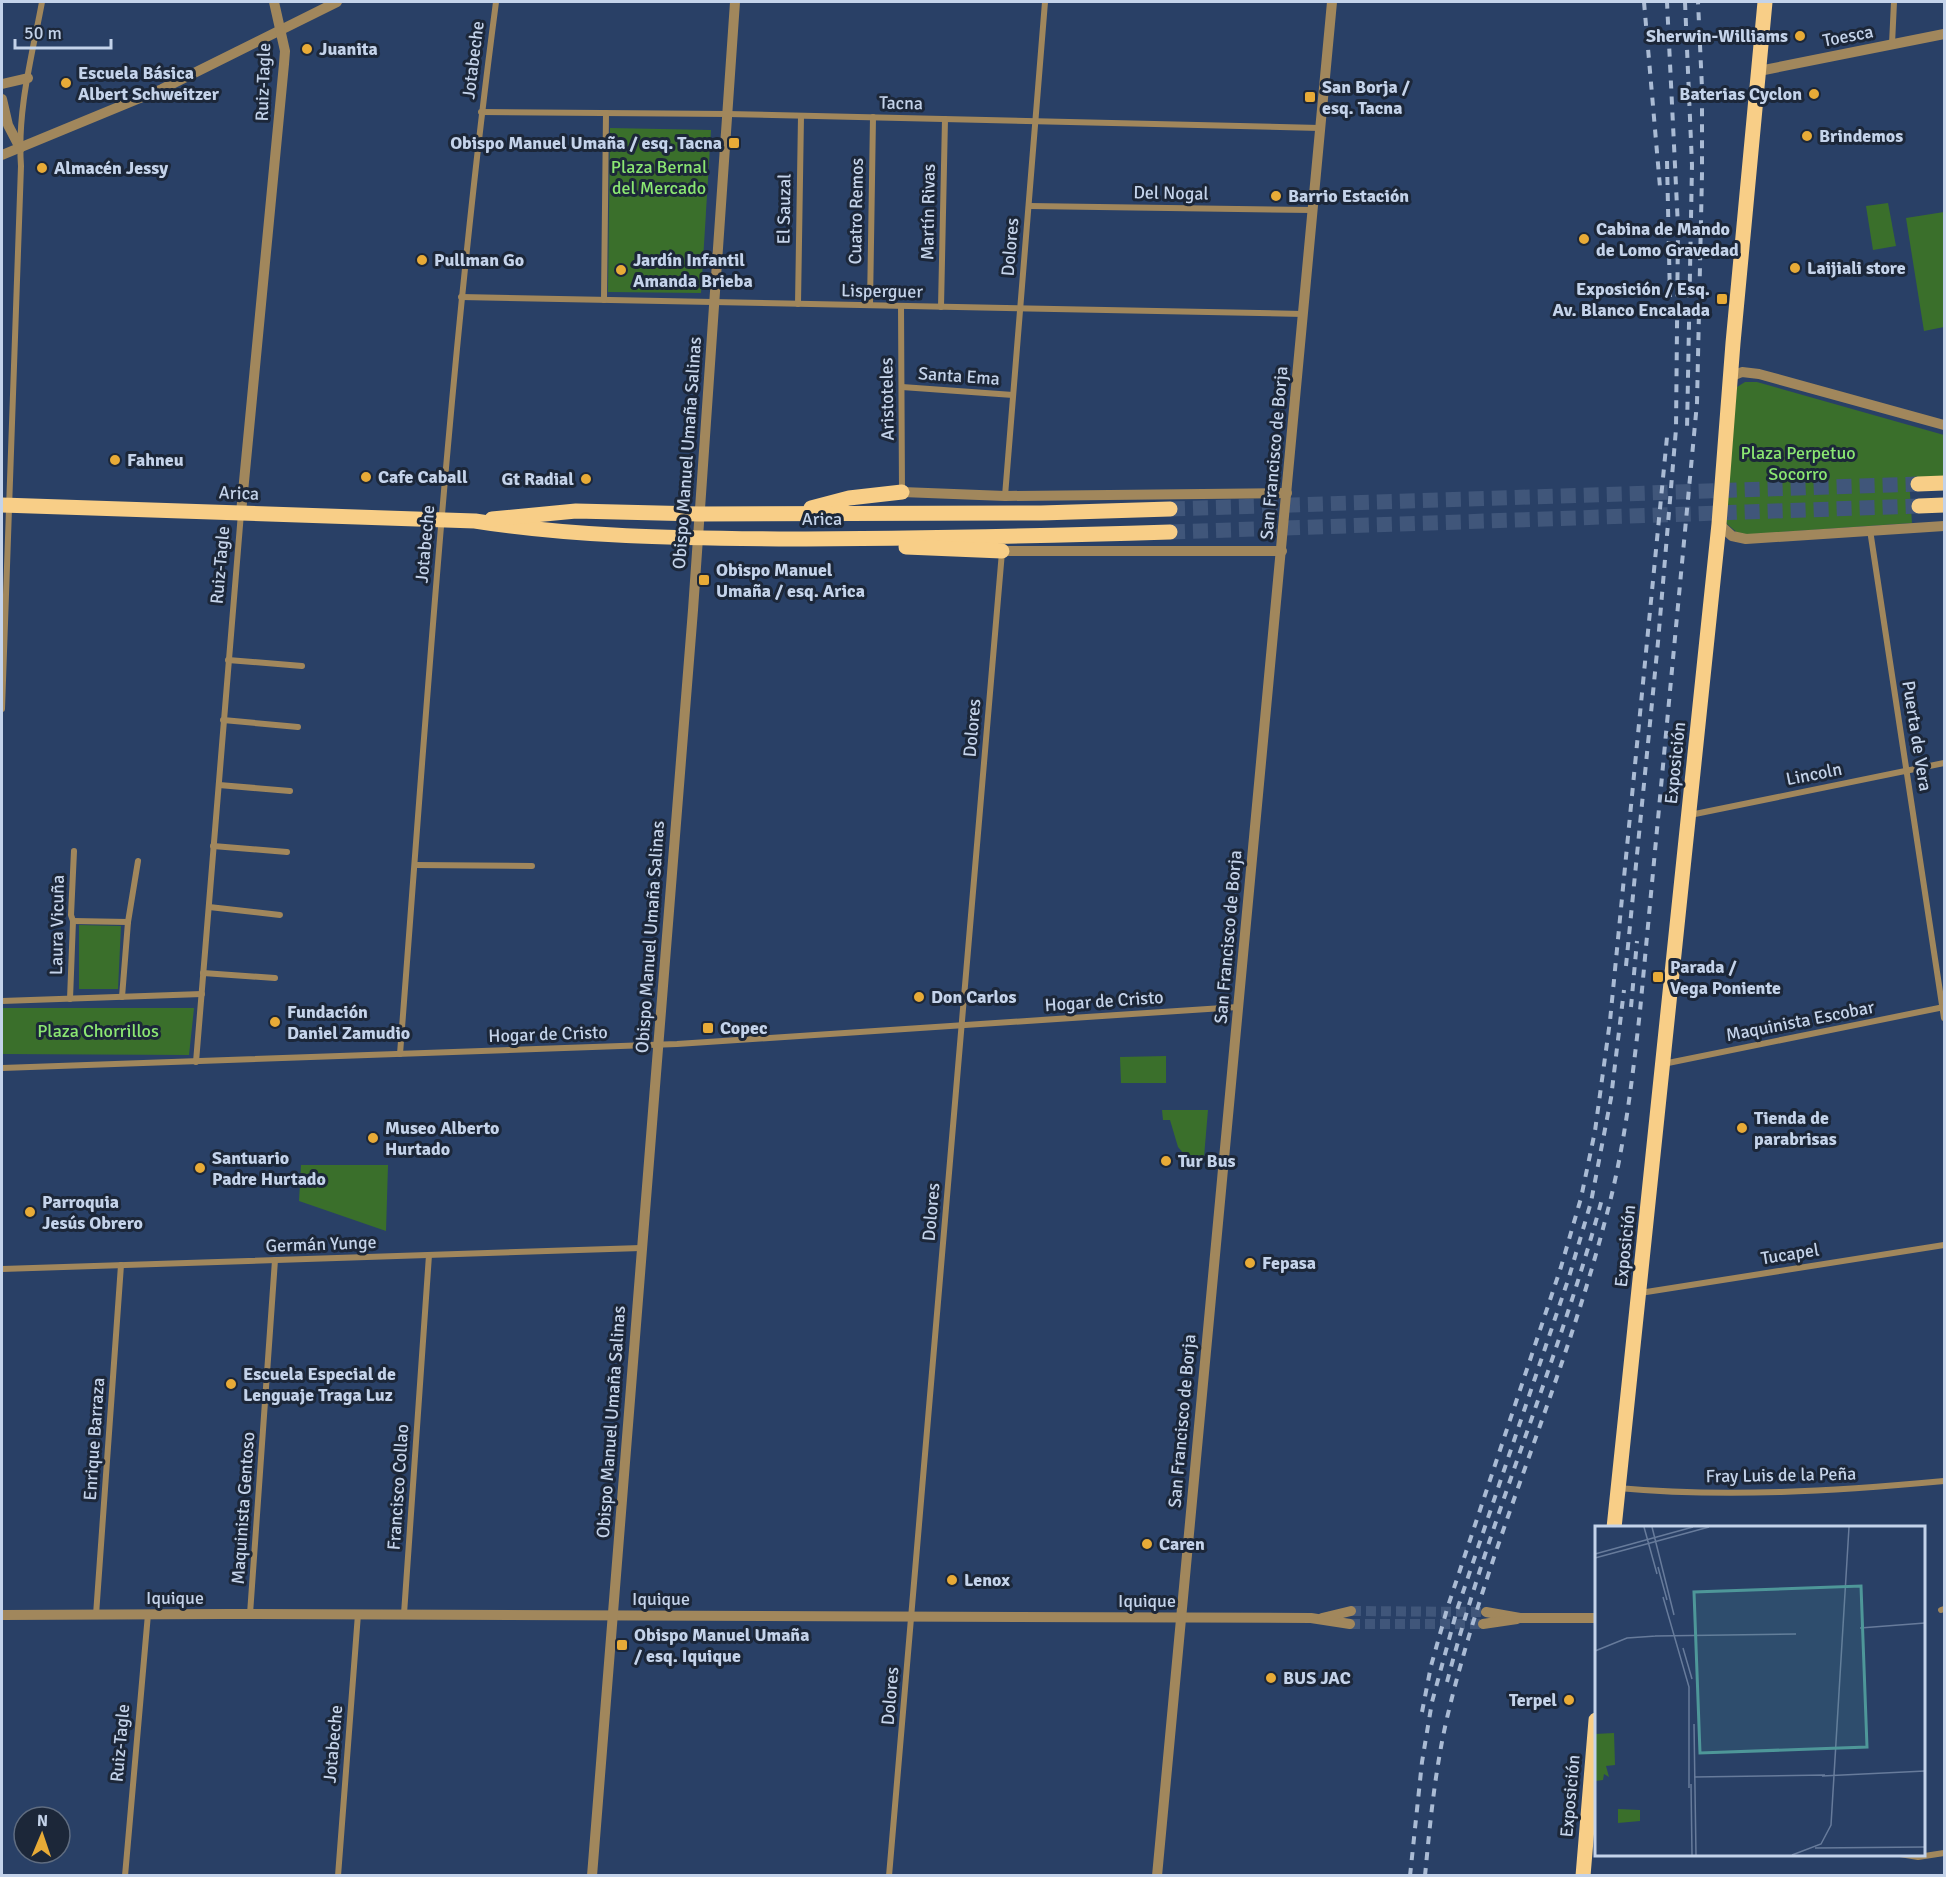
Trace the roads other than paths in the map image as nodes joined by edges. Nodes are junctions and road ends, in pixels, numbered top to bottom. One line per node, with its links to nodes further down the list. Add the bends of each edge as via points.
1 (42, 2): 14 (street)
2 (274, 2): 10 (street, Ruiz-Tagle)
3 (337, 2): 10 (street)
4 (496, 2): 17 (street, Jotabeche)
5 (735, 2): 19 (street, Obispo Manuel Umaña Salinas)
6 (1045, 2): 23 (street, Dolores)
7 (1332, 2): 24 (street, San Francisco de Borja)
8 (1766, 2): 13 (main road, Exposición)
9 (1894, 2): 12 (street)
10 (281, 31): 25 (street, via 162,89); 51 (street, Ruiz-Tagle, via 284,64)
11 (1944, 34): 12 (street, Toesca)
12 (1892, 44): 13 (street, Toesca)
13 (1759, 71): 38 (main road, Exposición)
14 (28, 78): 15 (street); 25 (street)
15 (2, 84)
16 (2, 99): 25 (street, via 8,125)
17 (481, 112): 18 (street, Tacna); 29 (street, Jotabeche)
18 (606, 113): 19 (street, Tacna); 30 (street)
19 (727, 114): 20 (street, Tacna); 31 (street, Obispo Manuel Umaña Salinas)
20 (801, 116): 21 (street, Tacna); 32 (street, El Sauzal)
21 (873, 117): 22 (street, Tacna); 33 (street, Cuatro Remos)
22 (945, 119): 23 (street, Tacna); 35 (street, Martín Rivas)
23 (1036, 121): 24 (street, Tacna); 27 (street, Dolores)
24 (1320, 128): 28 (street, San Francisco de Borja)
25 (20, 148): 26 (street); 47 (street)
26 (2, 155)
27 (1029, 206): 28 (street, Del Nogal); 36 (street, Dolores)
28 (1312, 210): 37 (street, San Francisco de Borja)
29 (461, 297): 30 (street, Lisperguer); 54 (street, Jotabeche)
30 (604, 300): 31 (street, Lisperguer)
31 (714, 301): 32 (street, Lisperguer); 52 (street, Obispo Manuel Umaña Salinas)
32 (798, 304): 33 (street, Lisperguer)
33 (870, 305): 34 (street, Lisperguer)
34 (901, 306): 35 (street, Lisperguer); 39 (street, Aristoteles)
35 (941, 307): 36 (street, Lisperguer)
36 (1020, 309): 37 (street, Lisperguer); 40 (street, Dolores)
37 (1303, 314): 45 (street, San Francisco de Borja)
38 (1730, 377): 41 (street, via 1742,372 1759,374); 56 (main road, Exposición)
39 (902, 387): 40 (street, Santa Ema); 44 (street, Aristoteles)
40 (1013, 395): 46 (street, Dolores)
41 (1944, 425)
42 (1944, 483): 43 (main road)
43 (1918, 484)
44 (902, 492): 46 (street); 53 (main road, via 849,498)
45 (1287, 494): 46 (street); 63 (street, San Francisco de Borja)
46 (1005, 496)
47 (5, 505): 51 (main road, Arica); 66 (street)
48 (1944, 505): 49 (main road)
49 (1919, 506)
50 (1170, 509): 53 (main road, Arica)
51 (241, 513): 54 (main road, Arica); 64 (street, Ruiz-Tagle)
52 (699, 514): 53 (main road, Arica); 55 (main road, Arica, via 576,511); 60 (street, Obispo Manuel Umaña Salinas)
53 (794, 514)
54 (441, 520): 55 (main road, Arica); 78 (street, Jotabeche)
55 (474, 521): 60 (main road, Arica, via 539,530)
56 (1719, 524): 58 (street, via 1732,536 1746,539); 73 (main road, Exposición)
57 (1944, 526): 58 (street)
58 (1870, 531): 70 (street, Puerta de Vera)
59 (1170, 532): 61 (main road, Arica)
60 (698, 538): 61 (main road, Arica); 94 (street, Obispo Manuel Umaña Salinas)
61 (838, 539): 62 (main road)
62 (1002, 551): 63 (street); 93 (street, Dolores)
63 (1282, 552): 90 (street, San Francisco de Borja)
64 (228, 660): 65 (street); 67 (street, Ruiz-Tagle)
65 (302, 666)
66 (2, 709)
67 (224, 720): 68 (street); 71 (street, Ruiz-Tagle)
68 (298, 727)
69 (1944, 763): 70 (street, Lincoln)
70 (1907, 771): 73 (street, Lincoln); 91 (street, Puerta de Vera)
71 (219, 785): 72 (street); 74 (street, Ruiz-Tagle)
72 (290, 791)
73 (1689, 815): 97 (main road, Exposición)
74 (213, 846): 76 (street); 80 (street, Ruiz-Tagle)
75 (74, 851): 82 (street, Laura Vicuña)
76 (287, 852)
77 (138, 861): 83 (street)
78 (415, 865): 79 (street); 95 (street, Jotabeche)
79 (532, 866)
80 (209, 907): 81 (street); 84 (street, Ruiz-Tagle)
81 (280, 915)
82 (73, 921): 83 (street); 88 (street, Laura Vicuña)
83 (128, 922): 87 (street)
84 (203, 973): 85 (street); 86 (street, Ruiz-Tagle)
85 (275, 978)
86 (202, 994): 87 (street); 96 (street, Ruiz-Tagle)
87 (122, 997): 88 (street)
88 (70, 999): 89 (street)
89 (2, 1001)
90 (1238, 1007): 93 (street, Hogar de Cristo); 119 (street, San Francisco de Borja)
91 (1943, 1007): 92 (street, Puerta de Vera); 97 (street, Maquinista Escobar)
92 (1944, 1018)
93 (963, 1026): 94 (street, Hogar de Cristo); 118 (street, Dolores)
94 (658, 1045): 95 (street, Hogar de Cristo); 100 (street, Obispo Manuel Umaña Salinas)
95 (400, 1054): 96 (street, Hogar de Cristo)
96 (196, 1062): 98 (street, Hogar de Cristo)
97 (1662, 1064): 105 (main road, Exposición)
98 (2, 1068)
99 (1944, 1245): 105 (street, Tucapel)
100 (641, 1248): 101 (street, Germán Yunge); 117 (street, Obispo Manuel Umaña Salinas)
101 (429, 1255): 102 (street, Germán Yunge); 115 (street, Francisco Collao)
102 (275, 1260): 103 (street, Germán Yunge); 113 (street, Maquinista Gentoso)
103 (121, 1265): 104 (street, Germán Yunge); 111 (street, Enrique Barraza)
104 (2, 1269)
105 (1640, 1293): 107 (main road, Exposición)
106 (1944, 1481): 107 (street, Fray Luis de la Peña, via 1796,1492)
107 (1618, 1488): 108 (main road, Exposición)
108 (1614, 1526)
109 (1351, 1611): 120 (street, Iquique)
110 (1486, 1612): 121 (street)
111 (96, 1614): 112 (street, Iquique); 116 (street, Iquique)
112 (148, 1614): 113 (street, Iquique); 129 (street, Ruiz-Tagle)
113 (250, 1614): 114 (street, Iquique)
114 (358, 1614): 115 (street, Iquique); 130 (street, Jotabeche)
115 (404, 1614): 117 (street, Iquique)
116 (2, 1615)
117 (613, 1615): 118 (street, Iquique); 131 (street, Obispo Manuel Umaña Salinas)
118 (912, 1617): 119 (street, Iquique); 132 (street, Dolores)
119 (1180, 1618): 120 (street, Iquique); 133 (street, San Francisco de Borja)
120 (1321, 1618): 123 (street, Iquique)
121 (1520, 1618): 122 (street); 124 (street)
122 (1595, 1618)
123 (1350, 1624)
124 (1483, 1624)
125 (1595, 1745): 126 (main road, Exposición)
126 (1592, 1820): 134 (main road, Exposición)
127 (1944, 1853): 128 (street)
128 (1925, 1856)
129 (125, 1875)
130 (338, 1875)
131 (592, 1875)
132 (889, 1875)
133 (1156, 1875)
134 (1583, 1875)

